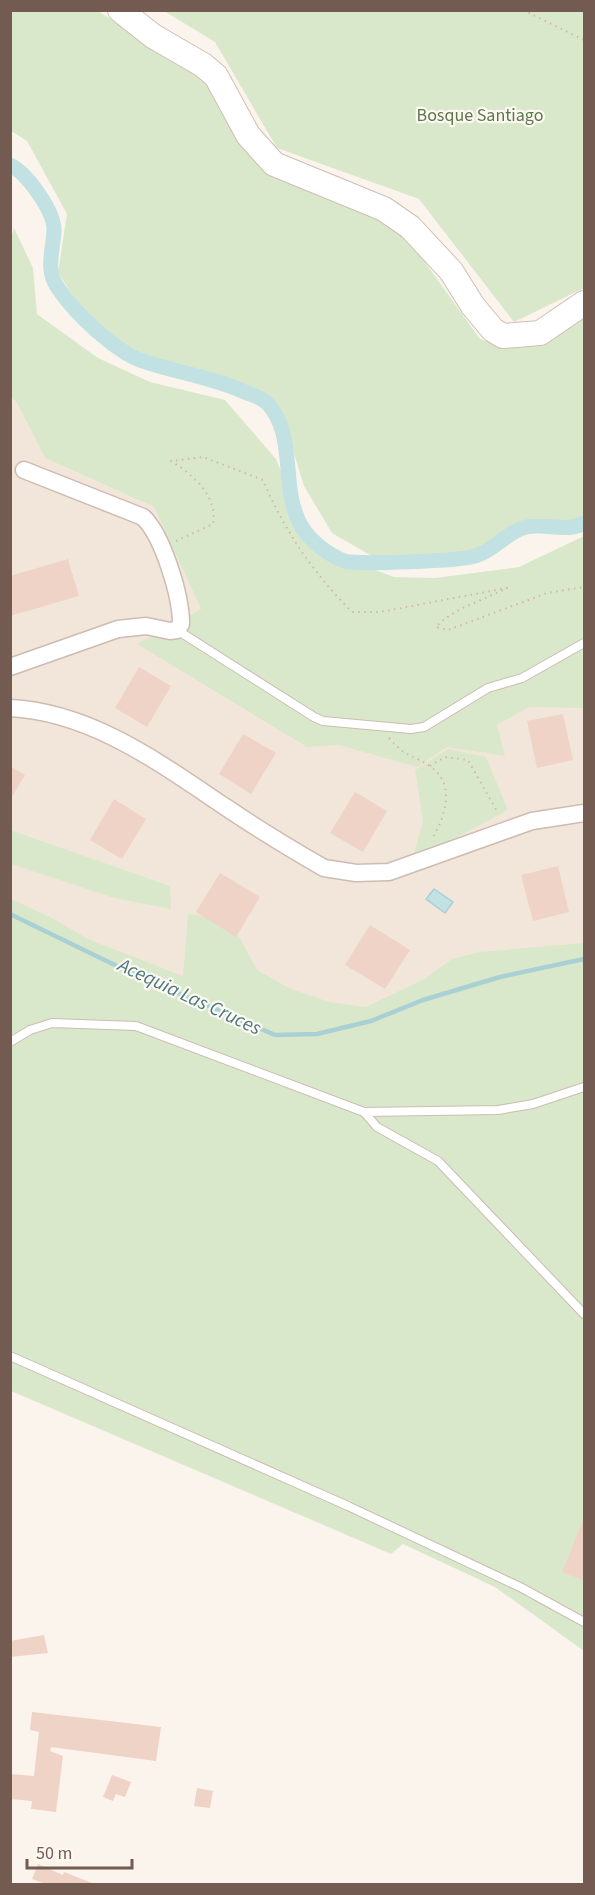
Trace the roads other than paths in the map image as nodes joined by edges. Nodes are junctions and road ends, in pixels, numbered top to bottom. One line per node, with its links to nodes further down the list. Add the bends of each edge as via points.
1 (120, 10): 2 (street, via 216,76 248,135 274,164 384,209 410,227 451,271 493,330 503,336 540,333)
2 (585, 303)
3 (24, 470): 4 (street, via 143,517 152,526 181,614)
4 (177, 630): 5 (lane, via 323,721 411,729 424,727 488,688 522,678); 6 (street, via 146,626 118,629)
5 (585, 643)
6 (10, 667)
7 (10, 708): 8 (street, via 40,709 84,723 157,762 324,868 356,873 389,872 532,821)
8 (585, 813)
9 (10, 1042): 11 (lane, via 52,1023 136,1026)
10 (585, 1087): 11 (lane, via 533,1104 498,1110)
11 (364, 1112): 12 (lane, via 377,1127 438,1161)
12 (585, 1314)
13 (10, 1356): 14 (lane, via 348,1506)
14 (585, 1622)

